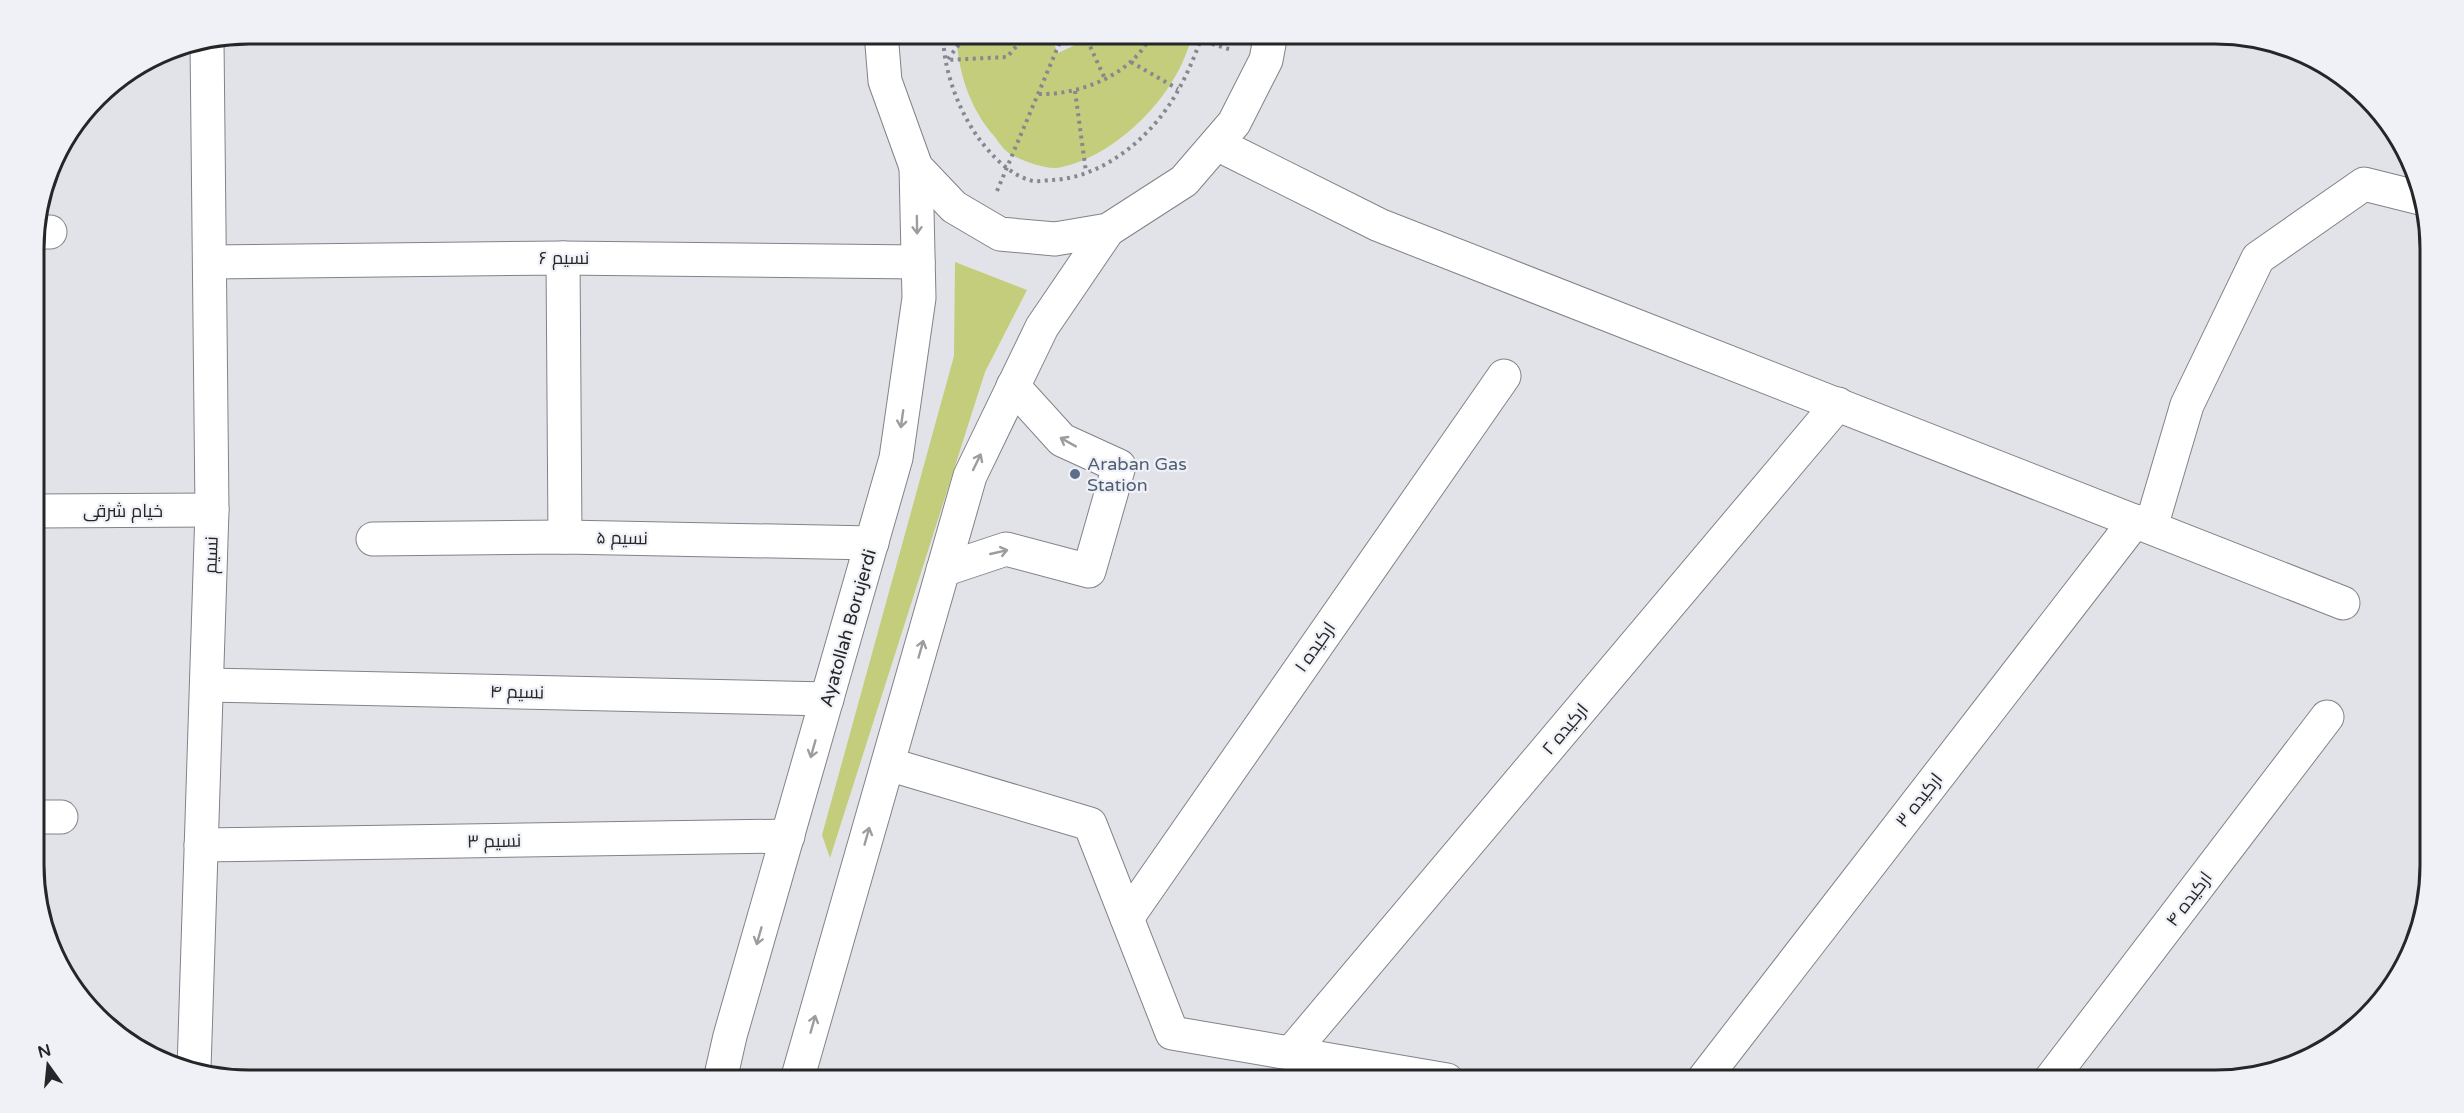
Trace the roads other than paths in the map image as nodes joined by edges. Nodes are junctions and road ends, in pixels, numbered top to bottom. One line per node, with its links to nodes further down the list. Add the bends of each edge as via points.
1 (882, 44): 5 (street, via 885,81)
2 (1269, 44): 4 (street, via 1266,60 1234,123)
3 (207, 48): 9 (street, نسیم)
4 (1217, 144): 7 (street, via 1184,181); 13 (street, via 1379,225)
5 (916, 167): 7 (street, via 954,207 1000,234 1055,239); 10 (street, Ayatollah Borujerdi, one-way to 10)
6 (2414, 197): 16 (street, via 2364,184 2258,258 2187,405)
7 (1108, 230): 12 (street, via 1042,327)
8 (563, 258): 9 (street, نسیم ۶); 10 (street, نسیم ۶); 17 (street)
9 (210, 262): 14 (street, نسیم)
10 (918, 262): 19 (street, Ayatollah Borujerdi, one-way to 19, via 919,298 896,458)
11 (1504, 376): 28 (street, ارکیده ۱)
12 (1013, 386): 20 (street, one-way to 12, via 970,476); 20 (street, one-way to 12, via 1006,549 1089,571 1119,466 1062,440)
13 (1838, 404): 16 (street); 29 (street, ارکیده ۲)
14 (212, 510): 15 (street, خیام شرقی); 22 (street, نسیم)
15 (44, 511)
16 (2143, 524): 21 (street); 32 (street, ارکیده ۳)
17 (566, 537): 18 (street, نسیم ۵); 19 (street, نسیم ۵)
18 (373, 539)
19 (872, 543): 23 (street, Ayatollah Borujerdi)
20 (944, 570): 25 (street, one-way to 20)
21 (2343, 603)
22 (207, 685): 23 (street, نسیم ۴); 27 (street, نسیم)
23 (827, 699): 26 (street, Ayatollah Borujerdi, one-way to 26)
24 (2327, 717): 33 (street, ارکیده ۴)
25 (888, 764): 28 (street, via 1090,824); 35 (street, one-way to 25)
26 (788, 836): 27 (street, نسیم ۳); 34 (street, Ayatollah Borujerdi, one-way to 34)
27 (201, 845): 30 (street, نسیم)
28 (1126, 918): 29 (street, via 1172,1033)
29 (1291, 1053): 31 (street)
30 (194, 1062)
31 (1386, 1069)
32 (1711, 1069)
33 (2058, 1069)
34 (722, 1070)
35 (800, 1070)

